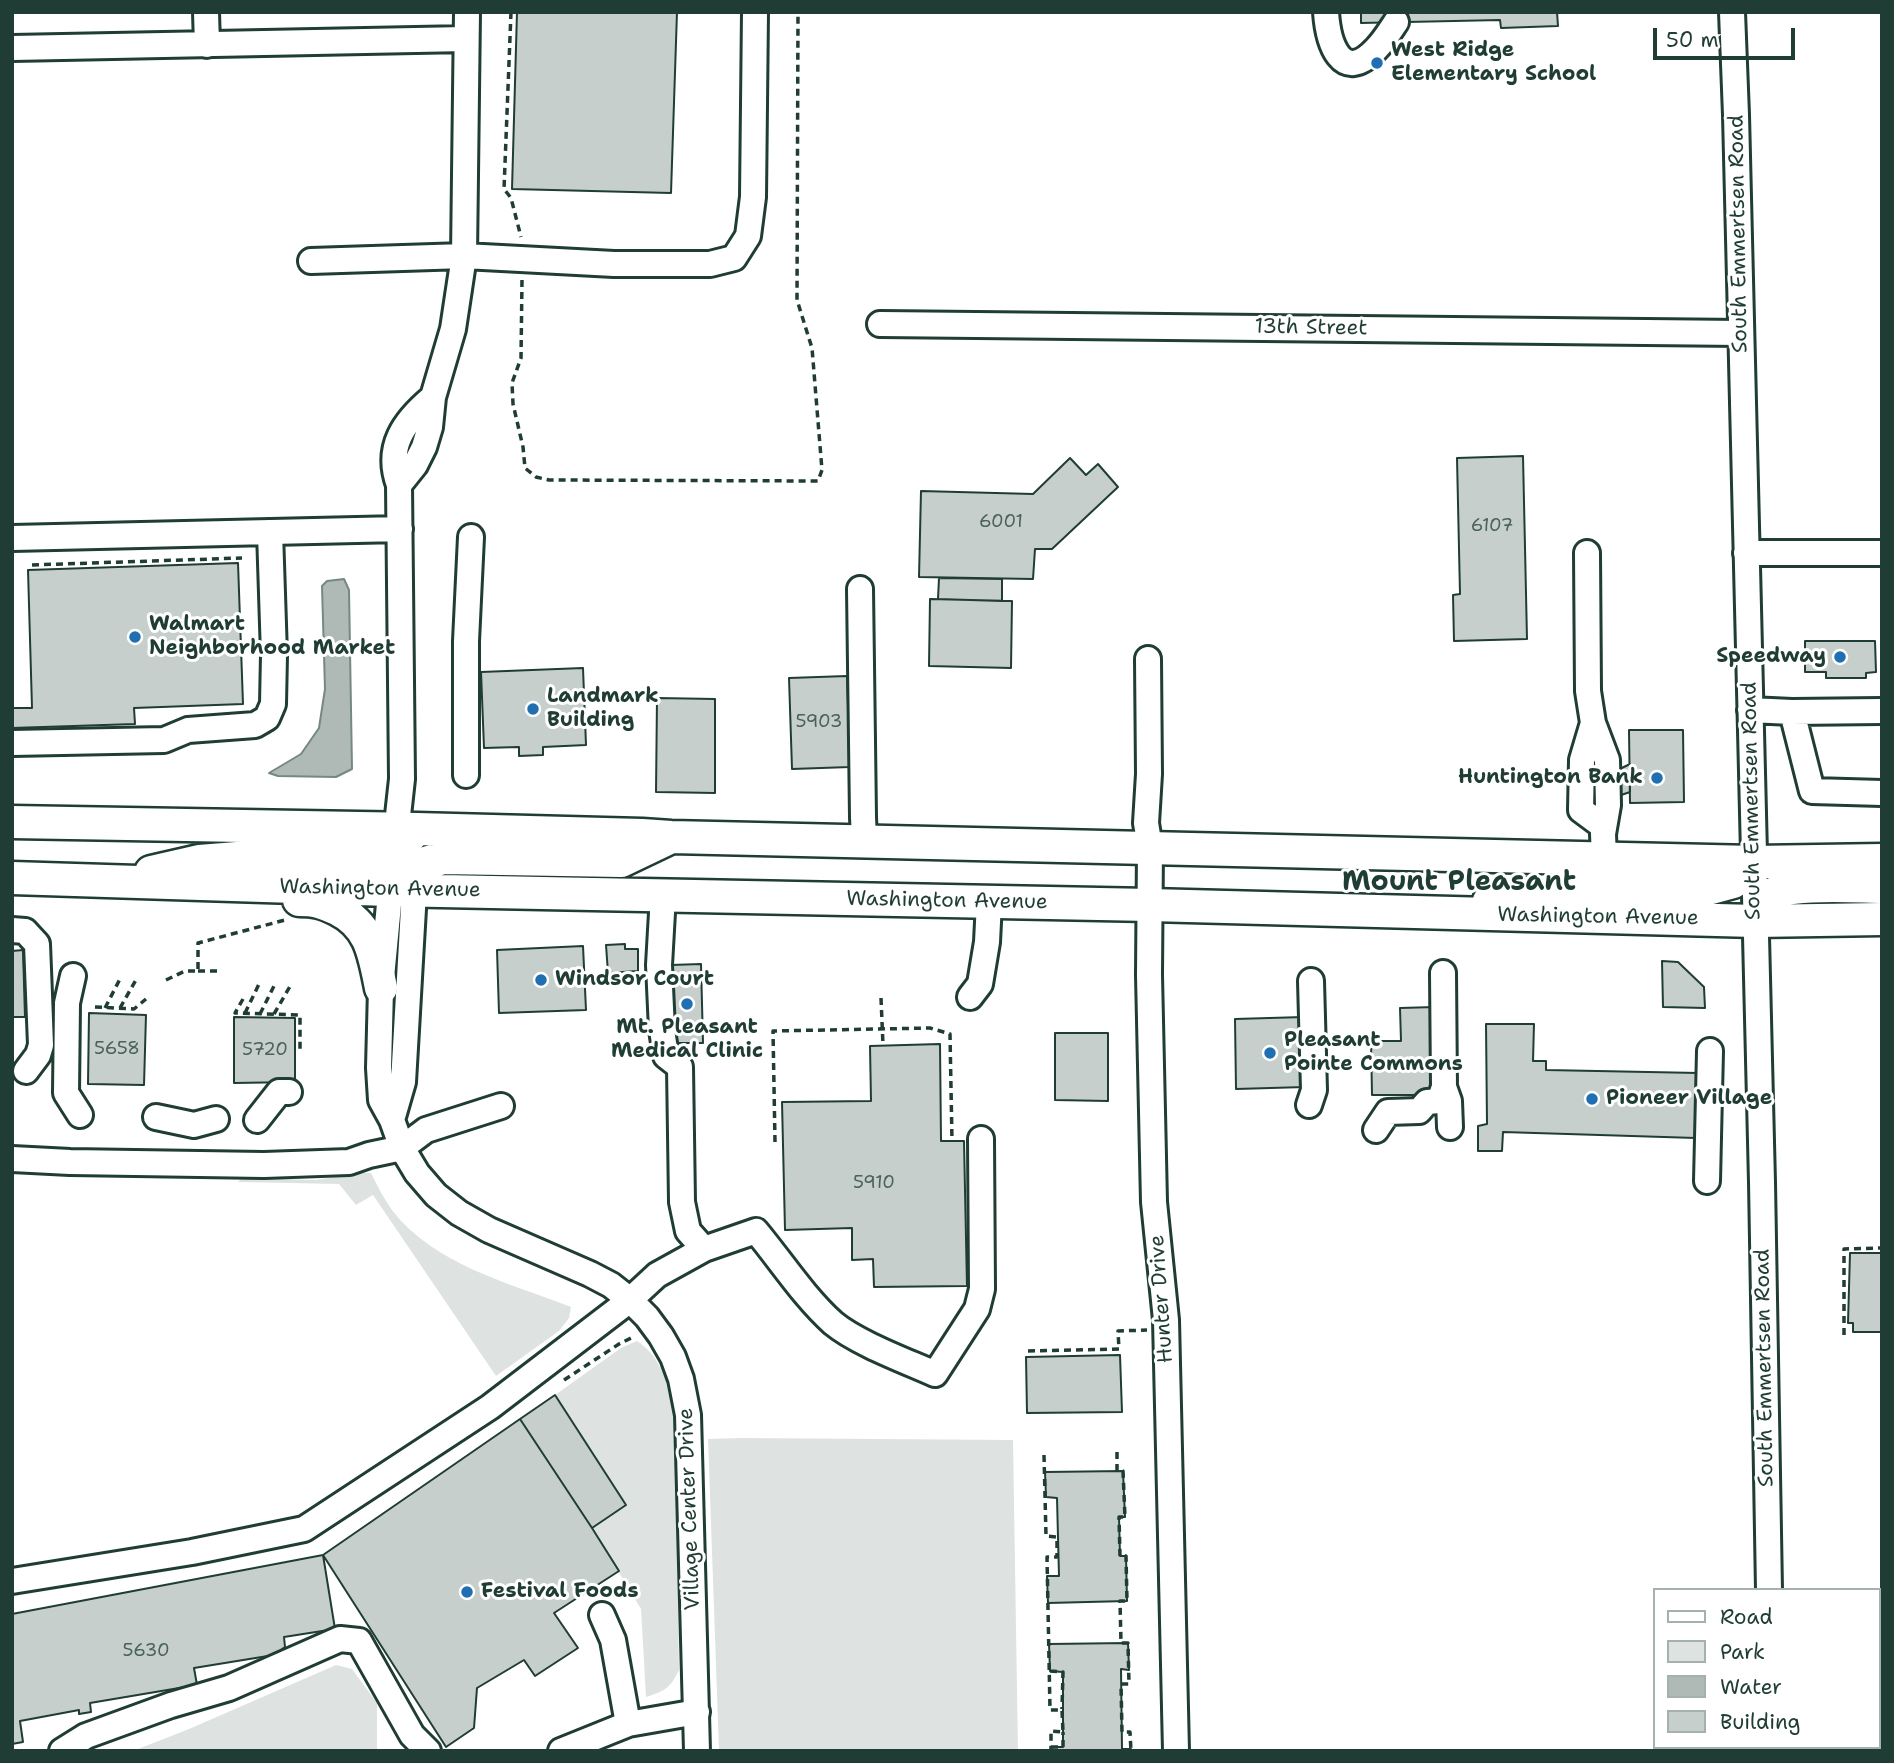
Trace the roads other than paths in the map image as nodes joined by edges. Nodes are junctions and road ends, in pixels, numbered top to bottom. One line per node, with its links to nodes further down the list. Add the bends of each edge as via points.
1 (206, 12): 8 (street)
2 (467, 12): 7 (street)
3 (755, 12): 10 (street, via 753,197 748,236 734,258 710,264 614,264)
4 (1326, 12): 6 (street, via 1336,54 1353,63 1376,50)
5 (1732, 12): 13 (street, South Emmertsen Road)
6 (1396, 22)
7 (466, 39): 8 (street); 10 (street)
8 (207, 45): 9 (street)
9 (12, 48)
10 (464, 256): 11 (street); 14 (street, Village Center Drive, via 453,329 433,397 410,421 394,450)
11 (311, 261)
12 (880, 324): 13 (street, 13th Street)
13 (1741, 332): 19 (street, South Emmertsen Road)
14 (400, 529): 15 (street); 32 (street, Village Center Drive)
15 (270, 533): 17 (street); 26 (street, via 274,655 273,705 267,718 255,725 188,730 164,740)
16 (471, 537): 27 (street)
17 (12, 538)
18 (1587, 553): 33 (street, via 1588,691 1593,723 1607,760)
19 (1746, 553): 20 (street); 23 (street, South Emmertsen Road)
20 (1882, 553)
21 (860, 589): 30 (street)
22 (1148, 659): 31 (street, Hunter Drive, via 1146,823)
23 (1750, 710): 25 (street); 35 (street, South Emmertsen Road)
24 (1882, 711): 25 (street)
25 (1792, 712): 28 (street, via 1812,792)
26 (12, 743)
27 (466, 775)
28 (1882, 793)
29 (12, 822): 32 (main road, Washington Avenue)
30 (864, 840): 31 (main road, Washington Avenue); 32 (main road, Washington Avenue, via 632,834)
31 (1150, 848): 33 (main road, Washington Avenue); 41 (street, Hunter Drive)
32 (405, 859): 37 (main road, Washington Avenue); 39 (main road, Washington Avenue); 49 (street, Village Center Drive); 60 (street, Village Center Drive, via 403,1082)
33 (1604, 859): 35 (main road, Washington Avenue)
34 (1882, 860): 35 (main road, Washington Avenue)
35 (1754, 862): 42 (main road, via 1744,875 1711,888 1564,888); 44 (street, South Emmertsen Road)
36 (12, 878): 37 (main road, Washington Avenue)
37 (112, 882): 49 (main road, via 136,895 318,901 363,929 374,953)
38 (1882, 887): 44 (main road, via 1778,891 1761,906)
39 (663, 895): 40 (main road, Washington Avenue); 68 (street, via 662,1030 666,1056 680,1067 682,1202 688,1231)
40 (989, 902): 41 (main road, Washington Avenue); 50 (street, via 980,984)
41 (1150, 905): 42 (main road, Washington Avenue); 79 (street, Hunter Drive, via 1154,1202 1166,1330)
42 (1429, 913): 44 (main road, Washington Avenue)
43 (1882, 919): 44 (main road, Washington Avenue)
44 (1755, 921): 71 (street, South Emmertsen Road)
45 (12, 930): 52 (street, via 24,931 37,944 41,1045)
46 (1443, 973): 53 (street)
47 (73, 976): 57 (street, via 67,1003 66,1093)
48 (1311, 981): 56 (street, via 1314,1090)
49 (381, 988): 60 (street, Village Center Drive, via 381,1100)
50 (970, 997)
51 (1710, 1051): 67 (street)
52 (26, 1071)
53 (1444, 1087): 61 (street); 62 (street, via 1439,1101 1427,1102 1419,1111 1388,1112)
54 (289, 1092): 59 (street, via 279,1092)
55 (501, 1105): 64 (street, via 426,1130)
56 (1309, 1105)
57 (80, 1115)
58 (156, 1117): 66 (street, via 205,1122)
59 (257, 1120)
60 (392, 1120): 64 (street, Village Center Drive)
61 (1450, 1127)
62 (1376, 1130)
63 (981, 1139): 68 (street, via 982,1289 977,1309 935,1374 834,1324 756,1231)
64 (402, 1149): 66 (street, via 349,1162); 69 (street, Village Center Drive, via 436,1195 458,1213 590,1274)
65 (12, 1159): 66 (street)
66 (192, 1164)
67 (1707, 1181)
68 (704, 1249): 69 (street, via 657,1275)
69 (630, 1300): 70 (street, via 490,1407 304,1529); 73 (street, Village Center Drive, via 673,1357 687,1402)
70 (12, 1581)
71 (1769, 1588)
72 (602, 1615): 74 (street, via 613,1640)
73 (696, 1712): 74 (street); 78 (street, Village Center Drive)
74 (628, 1724): 77 (street)
75 (62, 1751): 76 (street, via 86,1736 229,1688 341,1639 359,1642 412,1735)
76 (428, 1751)
77 (561, 1751)
78 (697, 1751)
79 (1176, 1751)

